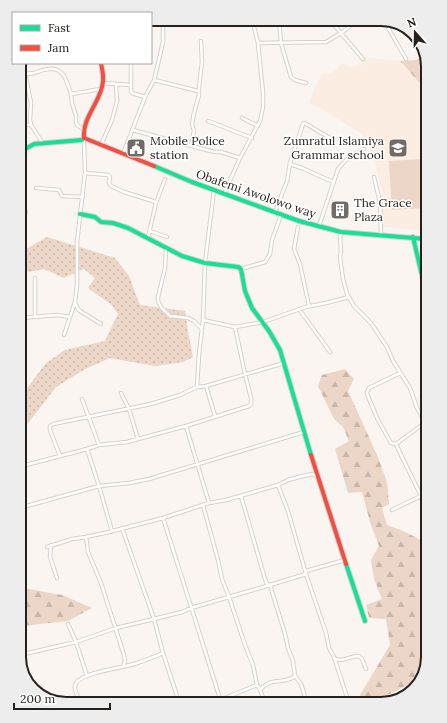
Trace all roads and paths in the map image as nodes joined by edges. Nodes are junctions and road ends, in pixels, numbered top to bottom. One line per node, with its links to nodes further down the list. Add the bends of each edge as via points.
1 (163, 26): 17 (street, via 163,42)
2 (254, 26): 9 (street)
3 (279, 26): 10 (street)
4 (335, 26): 7 (street)
5 (350, 26): 7 (street)
6 (387, 27): 12 (street)
7 (341, 33): 10 (street, via 326,42); 11 (street)
8 (201, 41): 23 (street, via 202,62)
9 (258, 43): 10 (street); 30 (street, via 263,107)
10 (281, 43): 19 (street, via 291,77)
11 (363, 59)
12 (406, 60)
13 (101, 64): 18 (street)
14 (131, 64): 21 (street)
15 (26, 74): 24 (street, via 47,68 55,69 63,75)
16 (26, 79): 29 (street, via 31,102)
17 (154, 80): 23 (street); 25 (street)
18 (102, 83): 20 (street); 22 (street)
19 (306, 83)
20 (116, 84): 21 (street); 37 (street, via 112,120)
21 (131, 85): 25 (street, via 132,93)
22 (101, 88): 24 (street); 31 (street)
23 (198, 91): 38 (street)
24 (71, 94): 31 (street, via 77,125)
25 (145, 97): 32 (street)
26 (242, 118): 30 (street)
27 (208, 121): 33 (street)
28 (26, 125): 29 (street)
29 (31, 126): 36 (street)
30 (258, 126): 33 (street)
31 (84, 130): 34 (street)
32 (133, 130): 38 (street); 41 (street)
33 (252, 138): 42 (street)
34 (84, 139): 36 (street); 37 (street, Obafemi Awolowo way); 44 (street)
35 (334, 140): 43 (street, via 303,123)
36 (42, 143): 39 (street)
37 (101, 145): 41 (street, Obafemi Awolowo way)
38 (191, 146): 42 (street)
39 (26, 149)
40 (364, 149): 47 (street, via 346,160 338,169)
41 (123, 154): 49 (street, Obafemi Awolowo way)
42 (240, 158): 50 (street)
43 (290, 164): 47 (street); 53 (street, via 287,181)
44 (85, 173): 51 (street); 52 (street, via 108,175 111,186)
45 (374, 176): 61 (street, via 380,202)
46 (165, 179): 52 (street)
47 (334, 182): 56 (street)
48 (36, 188): 51 (street, via 59,190 62,196)
49 (214, 190): 50 (street, Obafemi Awolowo way); 66 (street)
50 (224, 194): 53 (street, Obafemi Awolowo way)
51 (82, 197): 54 (street)
52 (156, 203): 58 (street)
53 (274, 213): 55 (street, Obafemi Awolowo way)
54 (80, 214): 63 (street, via 128,228); 71 (street)
55 (281, 215): 56 (street, Obafemi Awolowo way); 67 (street, via 266,262)
56 (319, 226): 59 (street, Obafemi Awolowo way)
57 (298, 227): 72 (street, via 294,249)
58 (150, 231): 60 (street); 63 (street)
59 (341, 232): 61 (street, Obafemi Awolowo way); 70 (street, via 341,264)
60 (167, 236)
61 (381, 236): 62 (street, Obafemi Awolowo way)
62 (413, 237): 64 (street, Obafemi Awolowo way); 68 (street)
63 (148, 238): 65 (street)
64 (421, 238)
65 (166, 249): 66 (street); 81 (street, via 158,301 170,316 188,318)
66 (205, 263): 67 (street); 77 (street)
67 (241, 269): 78 (street, via 245,291 252,308)
68 (421, 271)
69 (35, 278): 74 (street)
70 (349, 297): 72 (street); 85 (street, via 371,323)
71 (75, 302): 75 (street); 79 (street, via 80,311)
72 (309, 306): 73 (street)
73 (300, 310): 78 (street); 83 (street)
74 (35, 317): 75 (street); 76 (street)
75 (70, 317): 82 (street)
76 (26, 318)
77 (203, 320): 80 (street); 81 (street)
78 (263, 322): 80 (street); 84 (street, via 280,350)
79 (101, 324)
80 (235, 327): 86 (street)
81 (201, 329): 88 (street)
82 (64, 335)
83 (330, 352)
84 (284, 363): 86 (street); 97 (street)
85 (400, 373): 92 (street, via 410,388); 99 (street, via 369,388 367,392 381,426 391,443)
86 (245, 374): 87 (street); 94 (street, via 251,404)
87 (206, 386): 88 (street); 94 (street)
88 (197, 387): 91 (street, via 180,395)
89 (121, 393): 91 (street)
90 (82, 399): 93 (street)
91 (129, 409): 93 (street); 98 (street)
92 (421, 415)
93 (89, 416): 100 (street); 102 (street, via 50,426)
94 (215, 416): 95 (street)
95 (186, 426): 98 (street); 103 (street)
96 (421, 426): 99 (street)
97 (304, 432): 103 (street); 105 (street)
98 (138, 439): 100 (street, via 119,444)
99 (396, 444): 109 (street)
100 (99, 445): 101 (street)
101 (87, 449): 102 (street); 107 (street)
102 (60, 456): 104 (street)
103 (198, 464): 107 (street, via 149,479); 110 (street)
104 (26, 465)
105 (318, 477): 106 (street, via 315,474 305,475); 120 (street)
106 (278, 485): 108 (street); 121 (street)
107 (99, 486): 112 (street); 116 (street)
108 (241, 496): 110 (street); 123 (street, via 266,581)
109 (421, 496): 113 (street)
110 (209, 503): 111 (street)
111 (203, 505): 114 (street); 124 (street)
112 (26, 506)
113 (392, 510)
114 (163, 518): 115 (street); 125 (street)
115 (122, 528): 116 (street); 126 (street)
116 (112, 531): 117 (street)
117 (86, 537): 118 (street); 129 (street, via 88,552)
118 (51, 545): 119 (street); 122 (street, via 50,557)
119 (47, 547)
120 (345, 560): 121 (street); 127 (street)
121 (306, 573): 123 (street); 133 (street)
122 (57, 578)
123 (270, 585): 124 (street); 137 (street, via 293,661)
124 (229, 597): 125 (street); 138 (street, via 253,665)
125 (191, 608): 126 (street); 142 (street)
126 (154, 619): 129 (street); 131 (street)
127 (365, 621)
128 (68, 624): 130 (street)
129 (116, 628): 130 (street); 134 (street, via 124,655)
130 (76, 642): 132 (street); 136 (street)
131 (163, 653): 134 (street, via 134,665); 141 (street)
132 (26, 654)
133 (334, 657): 135 (street, via 340,660 359,656); 146 (street)
134 (123, 666): 136 (street)
135 (366, 669)
136 (87, 676): 140 (street, via 75,685)
137 (295, 676): 139 (street, via 288,680 269,683); 145 (street)
138 (257, 685): 139 (street); 143 (street)
139 (260, 689): 144 (street)
140 (78, 697)
141 (176, 697)
142 (219, 697)
143 (229, 697)
144 (263, 697)
145 (305, 697)
146 (347, 697)

